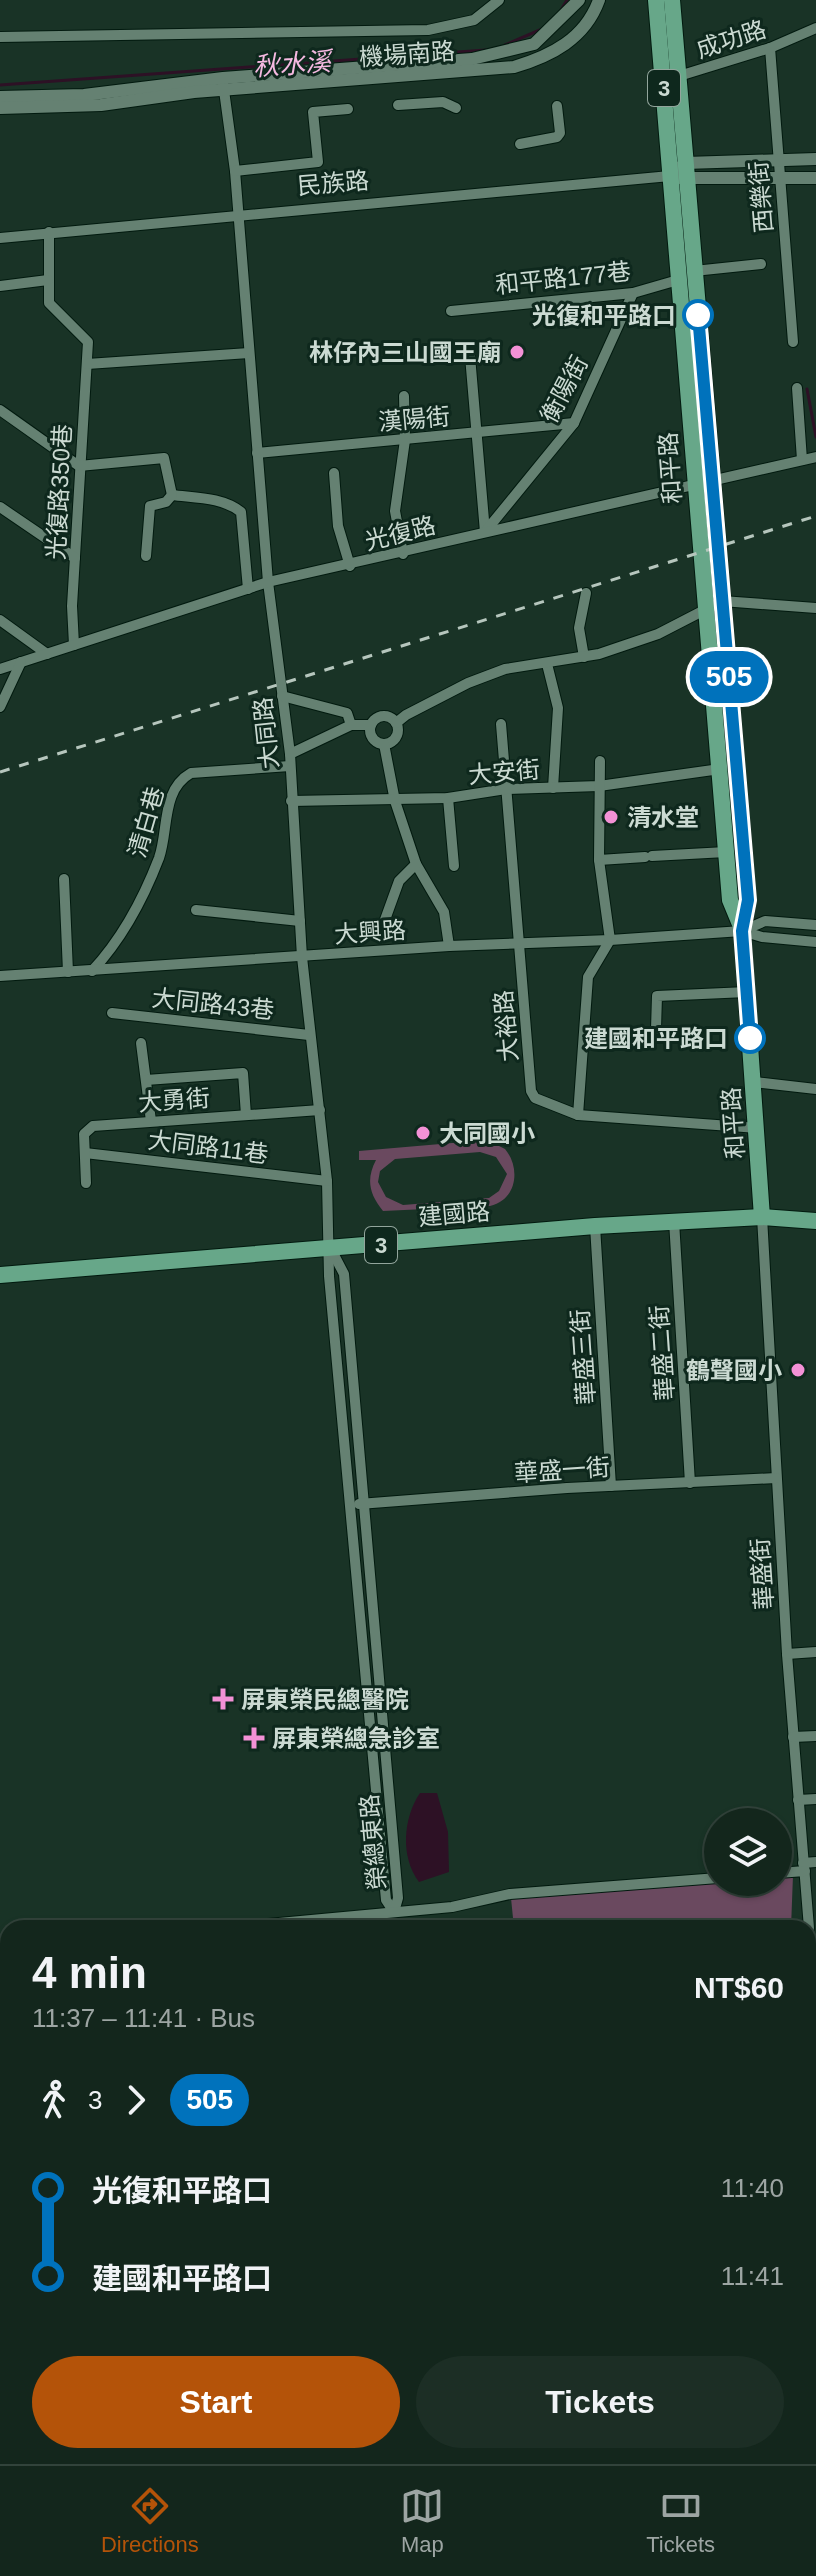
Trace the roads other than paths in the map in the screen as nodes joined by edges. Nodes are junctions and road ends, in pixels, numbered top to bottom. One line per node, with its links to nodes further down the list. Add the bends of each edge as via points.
1 (499, 0): 7 (street, via 474,20 428,30)
2 (579, 0): 10 (street, 機場南路, via 534,44 472,59)
3 (599, 0): 10 (street, 機場南路, via 582,29 551,56 514,67)
4 (656, 0): 11 (main road, 和平路 / 3)
5 (672, 0): 9 (main road, 和平路 / 3)
6 (816, 28): 8 (street, 成功路)
7 (0, 37)
8 (770, 48): 9 (street, 成功路); 19 (street, 西樂街)
9 (679, 76): 11 (street, 成功路); 22 (main road, 和平路 / 3)
10 (224, 84): 12 (street, 機場南路); 15 (street, 機場南路, via 101,105); 21 (street, 大同路)
11 (664, 95): 23 (main road, 和平路 / 3)
12 (0, 97)
13 (398, 105): 16 (street, via 443,102)
14 (557, 106): 18 (street, via 557,137)
15 (0, 108)
16 (456, 108)
17 (348, 109): 21 (street, via 313,112 318,162)
18 (520, 144)
19 (778, 158): 20 (street); 22 (street); 24 (street, 西樂街)
20 (816, 159)
21 (235, 171): 26 (street, 大同路)
22 (686, 171): 23 (street); 24 (street); 30 (main road, 和平路 / 3)
23 (670, 176): 26 (street, 民族路); 32 (main road, 和平路 / 3)
24 (780, 176): 25 (street); 36 (street, 西樂街)
25 (816, 178)
26 (237, 214): 27 (street, 民族路); 37 (street, 大同路)
27 (49, 232): 28 (street, 民族路); 31 (street)
28 (0, 238)
29 (761, 264): 30 (street)
30 (694, 271): 51 (main road, 和平路 / 3)
31 (48, 280): 33 (street); 39 (street, 光復路350巷, via 49,303 88,342)
32 (678, 280): 34 (street, 和平路177巷); 52 (main road, 和平路 / 3)
33 (0, 286)
34 (633, 293): 35 (street, 和平路177巷); 43 (street, 衡陽街)
35 (451, 311)
36 (793, 342)
37 (249, 353): 39 (street); 46 (street, 大同路)
38 (470, 356): 44 (street)
39 (87, 364): 49 (street, 光復路350巷)
40 (797, 388): 48 (street)
41 (404, 396): 45 (street)
42 (0, 410): 49 (street)
43 (574, 423): 44 (street, 漢陽街); 55 (street, 衡陽街)
44 (476, 434): 45 (street, 漢陽街); 55 (street)
45 (405, 440): 46 (street, 漢陽街); 56 (street, via 395,511)
46 (257, 453): 60 (street, 大同路)
47 (816, 457): 48 (street, 光復路)
48 (802, 460): 51 (street, 光復路)
49 (79, 466): 53 (street, via 164,458); 58 (street, 光復路350巷)
50 (334, 473): 59 (street, via 338,526)
51 (712, 480): 52 (street, 光復路); 63 (main road, 和平路 / 3)
52 (695, 484): 55 (street, 光復路); 65 (main road, 和平路 / 3)
53 (172, 495): 57 (street, via 150,506); 61 (street, via 230,505 241,512)
54 (0, 507): 58 (street)
55 (485, 532): 56 (street, 光復路)
56 (403, 554): 59 (street, 光復路)
57 (146, 556)
58 (75, 558): 67 (street, 光復路350巷)
59 (350, 566): 60 (street, 光復路)
60 (268, 582): 61 (street, 光復路); 73 (street, 大同路)
61 (248, 589): 67 (street, 光復路)
62 (586, 593): 69 (street, via 579,628)
63 (722, 601): 64 (street); 65 (street); 98 (main road, 和平路 / 3, via 748,900)
64 (816, 608)
65 (706, 609): 69 (street, via 658,634); 82 (main road, 和平路 / 3)
66 (0, 620): 68 (street)
67 (74, 645): 68 (street, 光復路)
68 (47, 654): 70 (street, 光復路)
69 (584, 657): 71 (street)
70 (21, 662): 72 (street, 光復路); 74 (street)
71 (547, 664): 75 (street, via 505,669 468,683); 84 (street, via 558,708)
72 (0, 669)
73 (282, 696): 77 (street, via 347,713); 80 (street, 大同路)
74 (0, 707)
75 (396, 723): 78 (street, via 381,716); 79 (street, via 396,737)
76 (501, 724): 85 (street, 大裕路)
77 (351, 725): 78 (street); 80 (street)
78 (371, 725): 79 (street, via 372,738)
79 (384, 744): 88 (street)
80 (290, 760): 87 (street, 大同路); 104 (street, 清白巷, via 191,773 180,779 171,794 159,857 115,947)
81 (600, 761): 83 (street)
82 (720, 769): 83 (street, 大安街); 89 (main road, 和平路 / 3)
83 (599, 786): 84 (street, 大安街); 90 (street)
84 (553, 788): 85 (street, 大安街)
85 (506, 789): 86 (street, 大安街); 101 (street, 大裕路)
86 (448, 798): 88 (street, 大安街); 92 (street)
87 (291, 801): 88 (street, 大安街); 95 (street, 大同路)
88 (395, 801): 91 (street)
89 (726, 852): 90 (street); 98 (main road, 和平路 / 3, via 730,900)
90 (599, 860): 99 (street)
91 (416, 864): 97 (street, via 399,881); 102 (street, via 444,912)
92 (454, 866)
93 (64, 879): 105 (street)
94 (196, 910): 95 (street)
95 (300, 921): 103 (street, 大同路)
96 (816, 925): 98 (street, via 765,921)
97 (382, 928)
98 (742, 931): 99 (street, 大興路); 100 (street); 107 (main road, 和平路 / 3)
99 (610, 940): 101 (street, 大興路); 117 (street, via 588,977)
100 (816, 942)
101 (519, 944): 102 (street, 大興路); 117 (street, 大裕路, via 531,1091 540,1103)
102 (449, 946): 103 (street, 大興路)
103 (302, 957): 104 (street, 大興路); 110 (street, 大同路)
104 (92, 971): 105 (street, 大興路)
105 (68, 972): 106 (street, 大興路)
106 (0, 976)
107 (747, 992): 109 (street, via 657,996); 113 (main road, 和平路 / 3)
108 (112, 1013): 110 (street, 大同路43巷)
109 (656, 1029)
110 (309, 1035): 115 (street, 大同路)
111 (141, 1043): 112 (street)
112 (146, 1080): 116 (street, via 243,1073); 118 (street)
113 (754, 1082): 114 (street); 119 (main road, 和平路 / 3)
114 (816, 1089)
115 (320, 1110): 116 (street, 大勇街); 121 (street, 大同路)
116 (246, 1115): 118 (street, 大勇街)
117 (578, 1115): 119 (street, 大裕路)
118 (151, 1121): 120 (street, 大勇街, via 93,1126 84,1134)
119 (758, 1128): 123 (main road, 和平路 / 3)
120 (85, 1153): 121 (street, 大同路11巷); 122 (street)
121 (327, 1181): 127 (street, 大同路)
122 (86, 1183)
123 (762, 1217): 124 (main road, 建國路 / 3); 125 (main road, 建國路); 131 (street, 華盛街)
124 (674, 1221): 126 (main road, 建國路 / 3); 132 (street, 華盛二街)
125 (816, 1221)
126 (595, 1226): 127 (main road, 建國路 / 3); 133 (street, 華盛三街)
127 (331, 1249): 128 (main road, 建國路 / 3); 129 (street, 榮總東路, via 344,1274); 130 (street, 榮總東路)
128 (0, 1275)
129 (356, 1406): 130 (street); 134 (street, 榮總東路)
130 (342, 1407): 135 (street, 榮總東路)
131 (776, 1478): 132 (street, 華盛一街); 139 (street, 華盛街)
132 (690, 1483): 133 (street, 華盛一街)
133 (611, 1486): 134 (street, 華盛一街)
134 (365, 1504): 135 (street, 華盛一街); 136 (street, 榮總東路)
135 (351, 1505): 137 (street, 榮總東路)
136 (371, 1578): 137 (street); 144 (street, 榮總東路)
137 (357, 1579): 145 (street, 榮總東路)
138 (816, 1652): 139 (street)
139 (787, 1654): 141 (street, 華盛街)
140 (816, 1736): 141 (street)
141 (793, 1737): 143 (street, 華盛街)
142 (816, 1799): 143 (street)
143 (798, 1800): 147 (street, 華盛街)
144 (391, 1815): 145 (street); 150 (street, 榮總東路, via 398,1898)
145 (378, 1817): 150 (street, 榮總東路, via 386,1900)
146 (816, 1862): 147 (street)
147 (804, 1867): 148 (street); 152 (street, 華盛街)
148 (792, 1870)
149 (704, 1879): 150 (street, via 510,1894)
150 (394, 1912): 151 (street)
151 (308, 1920)
152 (807, 1920)

